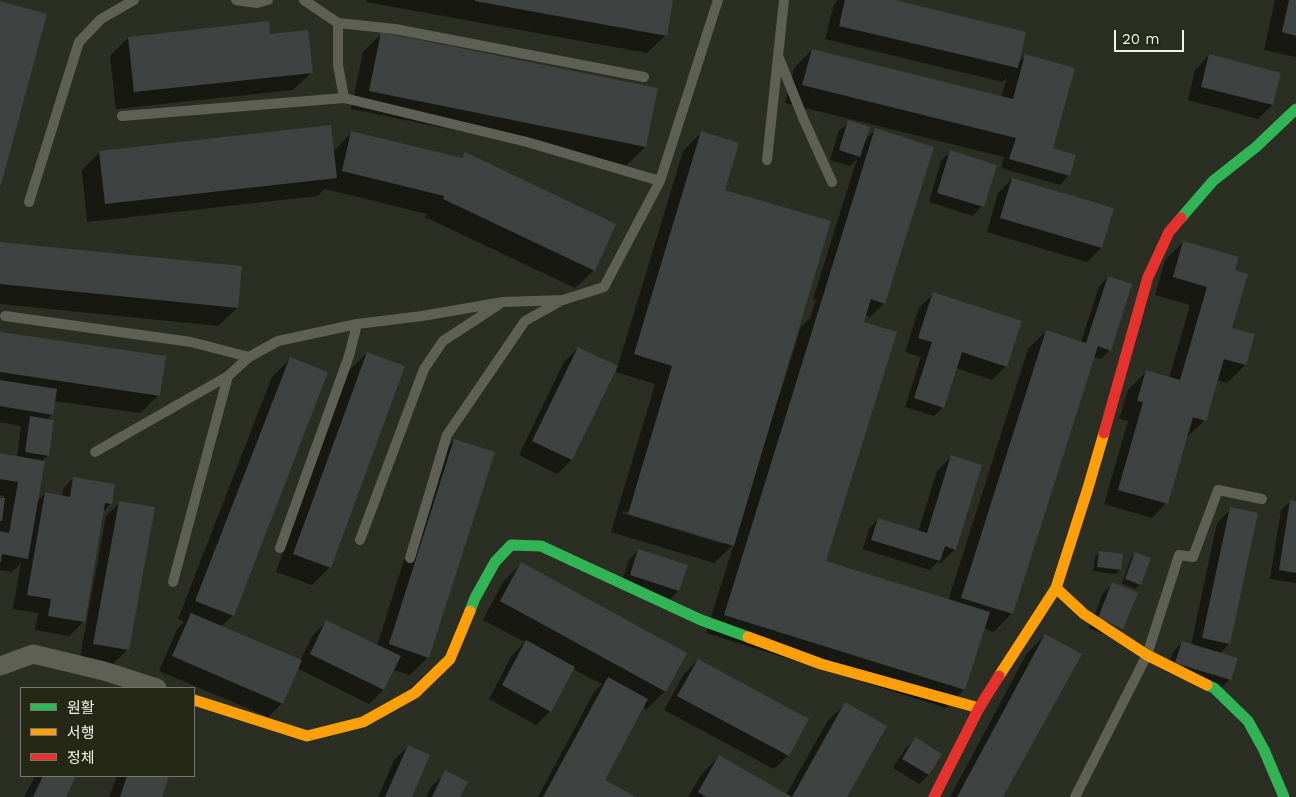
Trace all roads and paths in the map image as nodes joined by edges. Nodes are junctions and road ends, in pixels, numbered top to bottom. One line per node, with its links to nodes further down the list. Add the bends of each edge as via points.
1 (134, 0): 16 (lane, via 101,18 79,42)
2 (236, 0): 3 (lane, via 257,4)
3 (268, 0)
4 (304, 0): 7 (lane)
5 (718, 0): 14 (lane)
6 (784, 0): 8 (lane)
7 (338, 23): 9 (lane, via 395,29); 10 (lane, via 338,65)
8 (778, 55): 13 (lane); 15 (lane)
9 (644, 78)
10 (344, 98): 12 (lane); 14 (lane, via 527,142)
11 (1296, 109): 29 (street, via 1213,181 1169,232 1148,278)
12 (122, 116)
13 (767, 160)
14 (660, 181): 17 (lane, via 604,287)
15 (832, 182)
16 (29, 202)
17 (562, 300): 18 (lane); 27 (lane, via 525,321 447,435)
18 (503, 302): 20 (lane); 25 (lane, via 443,341 424,369)
19 (5, 316): 21 (lane, via 191,342)
20 (357, 324): 21 (lane, via 278,341); 26 (lane, via 349,356)
21 (249, 357): 22 (lane)
22 (228, 376): 23 (lane); 28 (lane)
23 (95, 452)
24 (1262, 499): 30 (lane, via 1218,490 1193,557 1179,555)
25 (360, 540)
26 (280, 548)
27 (410, 558)
28 (173, 582)
29 (1056, 588): 30 (street, via 1084,614); 34 (street)
30 (1147, 655): 36 (lane); 37 (street, via 1214,688 1248,721)
31 (0, 666): 32 (street, via 33,654)
32 (154, 687)
33 (195, 700): 34 (street, via 307,736 363,722 415,693 450,659 475,598 496,562 511,545 541,546 701,620 821,664)
34 (979, 708): 35 (street)
35 (934, 797)
36 (1075, 797)
37 (1284, 797)

